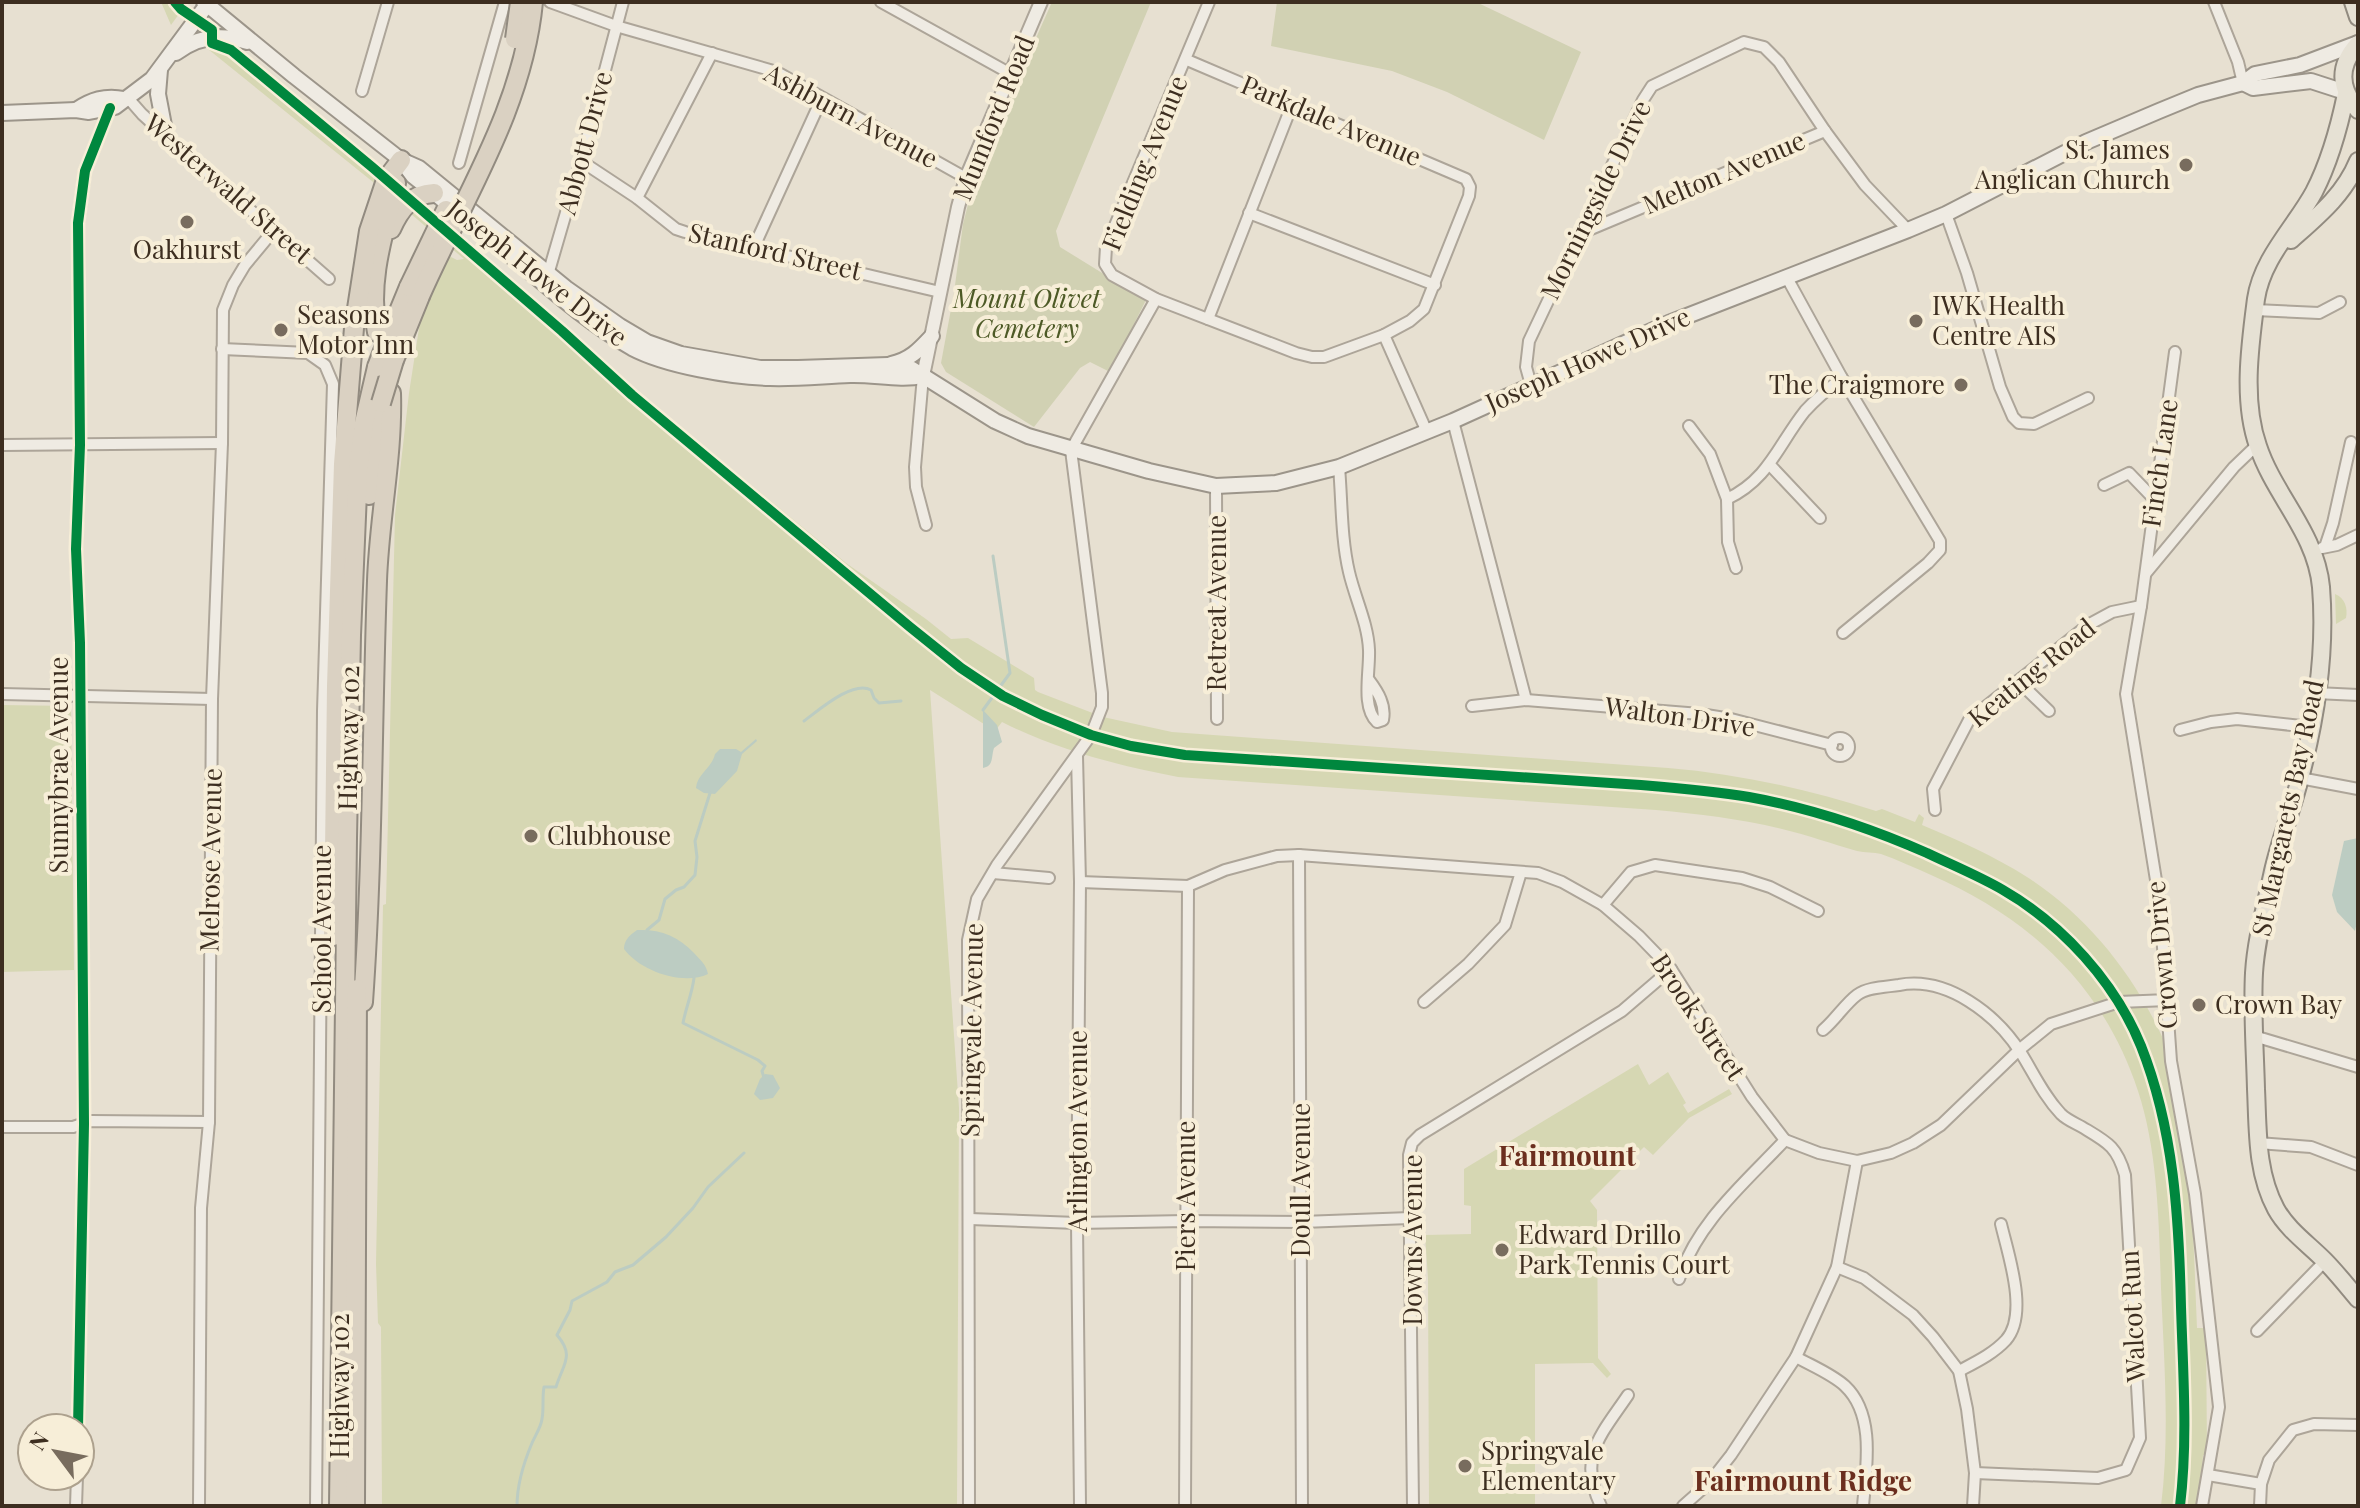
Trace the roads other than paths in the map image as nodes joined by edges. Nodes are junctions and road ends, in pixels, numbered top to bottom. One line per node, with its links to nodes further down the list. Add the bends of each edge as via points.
1 (388, 2): 22 (street)
2 (505, 2): 36 (street)
3 (520, 2): 53 (highway, Highway 102, bridge, via 517,34 493,119)
4 (533, 2): 53 (highway, Highway 102, bridge, via 529,35 502,125)
5 (550, 2): 14 (street, Ashburn Avenue)
6 (623, 2): 14 (street, Abbott Drive)
7 (881, 2): 20 (street)
8 (1041, 2): 20 (street, Mumford Road)
9 (1209, 2): 18 (street, Fielding Avenue)
10 (2214, 2): 21 (street)
11 (2353, 2): 13 (main road)
12 (207, 3): 16 (main road, Joseph Howe Drive); 19 (main road)
13 (2358, 17)
14 (616, 26): 17 (street, Ashburn Avenue); 34 (street, Abbott Drive)
15 (2358, 43): 21 (main road, Joseph Howe Drive, via 2300,65 2255,74); 23 (main road, St Margarets Bay Road, via 2346,62)
16 (255, 45): 19 (main road, via 212,36 192,43); 33 (main road, Joseph Howe Drive)
17 (712, 53): 25 (street, Ashburn Avenue, via 777,72); 40 (street)
18 (1187, 60): 26 (street, Parkdale Avenue); 55 (street, Fielding Avenue, via 1106,247 1105,264 1112,275)
19 (163, 65): 24 (main road, via 145,87); 32 (main road, via 158,94)
20 (1011, 74): 37 (street, Mumford Road)
21 (2243, 83): 23 (main road, Joseph Howe Drive, via 2253,88 2311,81); 42 (main road, Joseph Howe Drive, via 2198,95 2100,136)
22 (362, 91)
23 (2345, 93): 29 (main road); 47 (main road, St Margarets Bay Road, via 2327,163)
24 (126, 98): 27 (main road); 28 (main road, via 111,96); 32 (street, Westerwald Street)
25 (822, 98): 37 (street, Ashburn Avenue); 46 (street)
26 (1292, 105): 38 (street, Parkdale Avenue, via 1459,175); 41 (street)
27 (110, 108): 28 (main road); 76 (street, Sunnybrae Avenue, via 80,195)
28 (76, 110): 30 (main road)
29 (2358, 110)
30 (2, 113)
31 (1825, 131): 44 (street, via 1865,185); 45 (street, Melton Avenue); 45 (street, Morningside Drive, via 1779,62 1764,47 1744,42 1652,86)
32 (166, 136): 43 (street, Westerwald Street)
33 (401, 160): 39 (main road, Joseph Howe Drive); 48 (highway); 51 (main road, Joseph Howe Drive, via 419,168); 139 (highway, via 382,188 365,252 343,464 333,872 334,1149)
34 (581, 161): 40 (street, Stanford Street); 51 (street, Abbott Drive)
35 (2358, 161): 47 (main road, St Margarets Bay Road, via 2332,203)
36 (459, 163)
37 (966, 178): 54 (street, Mumford Road)
38 (1470, 187): 52 (street, Fielding Avenue)
39 (434, 193): 48 (highway, via 416,196 404,207); 51 (main road, Joseph Howe Drive)
40 (637, 198): 46 (street, Stanford Street, via 676,229)
41 (1249, 213): 52 (street); 58 (street)
42 (1946, 214): 44 (main road, Joseph Howe Drive); 69 (street, via 2013,417 2034,424)
43 (274, 230): 50 (street, Westerwald Street); 62 (street, Melrose Avenue, via 233,285 223,310)
44 (1908, 230): 49 (main road, Joseph Howe Drive)
45 (1579, 234): 68 (street, Morningside Drive, via 1529,341 1526,367)
46 (753, 249): 54 (street, Stanford Street)
47 (2274, 254): 57 (main road, St Margarets Bay Road)
48 (378, 257): 59 (highway, via 373,312)
49 (1786, 276): 67 (street); 68 (main road, Joseph Howe Drive)
50 (329, 279)
51 (546, 279): 65 (main road, Joseph Howe Drive, via 647,342 681,354 760,368); 66 (main road, Joseph Howe Drive, via 613,337 663,360 769,378)
52 (1435, 285): 60 (street, Fielding Avenue, via 1424,309)
53 (414, 291): 59 (highway, Highway 102); 64 (highway, Highway 102)
54 (940, 292): 61 (street, Mumford Road)
55 (1156, 299): 58 (street, Fielding Avenue); 78 (street)
56 (2340, 302): 57 (street, via 2319,313)
57 (2255, 310): 77 (main road, St Margarets Bay Road, via 2250,399)
58 (1208, 319): 60 (street, Fielding Avenue, via 1312,357)
59 (382, 335): 64 (highway, Highway 102, bridge)
60 (1384, 335): 72 (street)
61 (932, 336): 65 (main road, via 915,354); 66 (street, Mumford Road)
62 (222, 349): 74 (street, Melrose Avenue); 154 (street, School Avenue, via 308,353 325,365 333,384 323,711)
63 (2175, 352): 84 (street, Finch Lane)
64 (386, 363): 139 (highway, Highway 102, via 364,423 358,469); 156 (highway, Highway 102, bridge, via 386,397 371,471 360,636)
65 (888, 365): 66 (main road, Joseph Howe Drive)
66 (923, 376): 78 (main road, Joseph Howe Drive, via 995,421); 86 (street, via 915,467)
67 (1842, 378): 79 (street, via 1804,413); 92 (street, via 1940,541 1940,550 1928,563)
68 (1531, 385): 70 (main road, Joseph Howe Drive)
69 (2088, 398)
70 (1453, 421): 72 (main road, Joseph Howe Drive); 100 (street)
71 (1689, 426): 83 (street, via 1710,454)
72 (1427, 432): 80 (main road, Joseph Howe Drive)
73 (2351, 442): 88 (street, via 2333,523)
74 (222, 443): 76 (street); 99 (street, Melrose Avenue)
75 (2, 445): 76 (street)
76 (80, 445): 97 (street, Sunnybrae Avenue)
77 (2257, 445): 88 (main road, St Margarets Bay Road); 90 (street)
78 (1071, 450): 82 (main road, Joseph Howe Drive); 107 (street, Springvale Avenue, via 1102,693 1096,726)
79 (1770, 465): 83 (street); 85 (street)
80 (1339, 467): 82 (main road, Joseph Howe Drive, via 1276,483); 93 (street, via 1348,570 1368,635)
81 (2104, 485): 84 (street, via 2129,473)
82 (1216, 486): 103 (street, Retreat Avenue)
83 (1727, 499): 89 (street, via 1728,542)
84 (2155, 500): 90 (street, Finch Lane)
85 (1820, 518)
86 (926, 525)
87 (2358, 535): 88 (street)
88 (2319, 549): 95 (main road, St Margarets Bay Road, via 2322,633)
89 (1736, 568)
90 (2145, 575): 91 (street, Crown Drive)
91 (2141, 606): 94 (street, Keating Road, via 2112,612 2088,625); 120 (street, Crown Drive, via 2126,694 2160,905)
92 (1843, 633)
93 (1369, 680)
94 (2018, 681): 102 (street); 110 (street, Keating Road, via 1963,728 1933,789)
95 (2316, 693): 98 (street); 104 (main road, St Margarets Bay Road)
96 (2, 694): 97 (street)
97 (79, 695): 99 (street); 127 (street, Sunnybrae Avenue)
98 (2358, 695)
99 (212, 699): 126 (street, Melrose Avenue)
100 (1526, 700): 101 (street, Walton Drive); 106 (street, Walton Drive, via 1700,714)
101 (1472, 706)
102 (2049, 711)
103 (1217, 719)
104 (2310, 727): 105 (street, via 2237,719); 108 (main road, St Margarets Bay Road)
105 (2180, 730)
106 (1832, 745)
107 (1077, 756): 113 (street, Springvale Avenue); 115 (street, Arlington Avenue)
108 (2300, 778): 109 (street); 123 (main road, St Margarets Bay Road, via 2260,933)
109 (2358, 789)
110 (1935, 810)
111 (1299, 855): 112 (street, Brook Street); 116 (street, Brook Street, via 1225,870); 136 (street, Doull Avenue)
112 (1521, 872): 117 (street, Brook Street, via 1562,882); 121 (street, via 1505,925)
113 (993, 873): 114 (street); 134 (street, Springvale Avenue, via 977,899 968,940)
114 (1049, 878)
115 (1080, 882): 116 (street, Brook Street); 137 (street, Arlington Avenue)
116 (1188, 886): 135 (street, Piers Avenue)
117 (1603, 905): 118 (street, via 1631,872 1655,865 1742,878); 119 (street, Brook Street)
118 (1818, 911)
119 (1671, 969): 129 (street, Brook Street); 133 (street, Downs Avenue, via 1622,1011 1420,1135 1409,1155)
120 (2168, 1000): 124 (street, via 2119,1002 2051,1024); 151 (street, Crown Drive, via 2171,1061 2195,1194 2219,1407)
121 (1424, 1002)
122 (1823, 1030): 124 (street, via 1855,996 1909,983 1935,986 1970,1001)
123 (2254, 1036): 125 (street); 130 (main road, St Margarets Bay Road)
124 (2019, 1050): 131 (street, via 1941,1125 1891,1153); 150 (street, Walcot Run, via 2063,1117 2120,1156 2140,1438 2126,1470 2098,1478)
125 (2358, 1066)
126 (209, 1122): 127 (street); 153 (street, Melrose Avenue, via 201,1208)
127 (84, 1124): 128 (street); 148 (street, Sunnybrae Avenue)
128 (2, 1127)
129 (1785, 1140): 131 (street); 142 (street, via 1710,1220 1686,1257)
130 (2258, 1143): 132 (street, via 2311,1147); 140 (main road, St Margarets Bay Road, via 2273,1205)
131 (1857, 1161): 141 (street)
132 (2358, 1165)
133 (1410, 1218): 136 (street); 161 (street, Downs Avenue)
134 (970, 1219): 137 (street); 157 (street, Springvale Avenue)
135 (1186, 1221): 136 (street); 137 (street); 159 (street, Piers Avenue)
136 (1302, 1222): 160 (street, Doull Avenue)
137 (1077, 1223): 158 (street, Arlington Avenue)
138 (2001, 1224): 146 (street, via 2016,1289 2015,1316 2008,1338)
139 (342, 1229): 155 (highway, Highway 102)
140 (2325, 1261): 143 (main road, St Margarets Bay Road); 144 (street)
141 (1837, 1267): 145 (street); 146 (street, via 1864,1278 1913,1315)
142 (1679, 1279)
143 (2358, 1299)
144 (2257, 1331)
145 (1796, 1357): 163 (street, via 1731,1455); 164 (street, via 1844,1386 1857,1402 1867,1432)
146 (1959, 1371): 150 (street)
147 (1628, 1395): 162 (street, via 1590,1461)
148 (78, 1412)
149 (2358, 1425): 152 (street, via 2314,1424 2293,1430 2269,1460)
150 (1975, 1473): 165 (street)
151 (2208, 1475): 152 (street); 166 (street, Crown Drive)
152 (2261, 1484): 167 (street)
153 (199, 1506)
154 (316, 1506)
155 (339, 1506)
156 (355, 1506)
157 (969, 1506)
158 (1080, 1506)
159 (1185, 1506)
160 (1302, 1506)
161 (1413, 1506)
162 (1601, 1506)
163 (1683, 1506)
164 (1863, 1506)
165 (1973, 1506)
166 (2202, 1506)
167 (2260, 1506)

